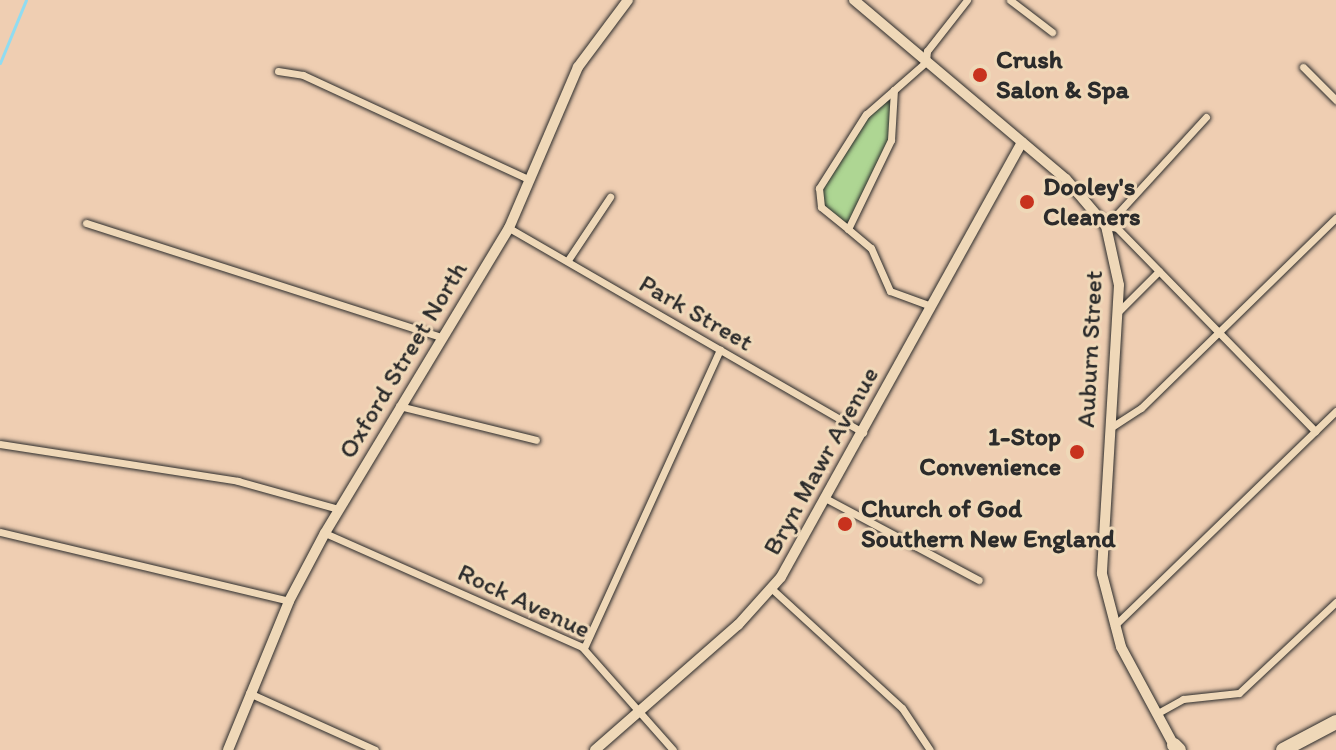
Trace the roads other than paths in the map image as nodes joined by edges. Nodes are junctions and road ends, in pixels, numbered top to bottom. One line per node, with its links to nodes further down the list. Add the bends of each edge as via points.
1 (628, 0): 13 (main road, Oxford Street North, via 578,67)
2 (854, 0): 6 (main road, Auburn Street)
3 (967, 0): 6 (street, via 927,51)
4 (1010, 0): 5 (street)
5 (1052, 32)
6 (926, 62): 9 (street); 12 (main road, Auburn Street)
7 (1303, 67): 10 (street)
8 (278, 71): 13 (street, via 303,75)
9 (894, 90): 19 (street, via 896,118 889,147); 19 (street, via 865,115 819,188 821,207)
10 (1336, 100)
11 (1206, 117): 17 (street)
12 (1022, 142): 17 (main road, Auburn Street, via 1080,191); 22 (main road, Bryn Mawr Avenue)
13 (530, 180): 18 (main road, Oxford Street North)
14 (610, 197): 20 (street)
15 (1336, 218): 24 (street)
16 (86, 223): 25 (street)
17 (1106, 226): 21 (street, via 1117,228); 23 (main road, Auburn Street, via 1118,268)
18 (509, 228): 20 (street, Park Street); 25 (main road, Oxford Street North)
19 (848, 229): 22 (street, via 871,248 890,291)
20 (568, 260): 26 (street, Park Street)
21 (1159, 271): 23 (street); 24 (street)
22 (931, 306): 31 (main road, Bryn Mawr Avenue)
23 (1118, 312): 29 (main road, Auburn Street)
24 (1219, 332): 29 (street, via 1141,408); 30 (street)
25 (441, 337): 27 (main road, Oxford Street North)
26 (720, 349): 31 (street, Park Street); 43 (street)
27 (397, 406): 32 (street); 35 (main road, Oxford Street North)
28 (1336, 411): 30 (street)
29 (1108, 429): 42 (main road, Auburn Street, via 1101,557)
30 (1315, 431): 42 (street)
31 (863, 432): 34 (main road, Bryn Mawr Avenue)
32 (536, 440)
33 (0, 444): 35 (street, via 238,481)
34 (827, 499): 38 (street); 39 (main road, Bryn Mawr Avenue)
35 (338, 509): 37 (main road, Oxford Street North)
36 (0, 532): 40 (street)
37 (325, 533): 40 (main road, Oxford Street North); 43 (street, Rock Avenue)
38 (979, 580)
39 (772, 589): 45 (main road, Bryn Mawr Avenue); 54 (street, via 903,709)
40 (289, 601): 44 (main road, Oxford Street North)
41 (1336, 602): 46 (street, via 1236,695 1183,699)
42 (1114, 626): 46 (main road, Auburn Street)
43 (584, 648): 45 (street, Rock Avenue)
44 (249, 693): 50 (main road, Oxford Street North); 51 (street)
45 (640, 711): 52 (main road, Bryn Mawr Avenue); 53 (street, Rock Avenue)
46 (1156, 714): 49 (main road, Auburn Street)
47 (1336, 722): 48 (highway)
48 (1300, 741): 55 (highway); 56 (highway)
49 (1176, 749)
50 (228, 750)
51 (375, 750)
52 (595, 750)
53 (673, 750)
54 (930, 750)
55 (1272, 750)
56 (1283, 750)

